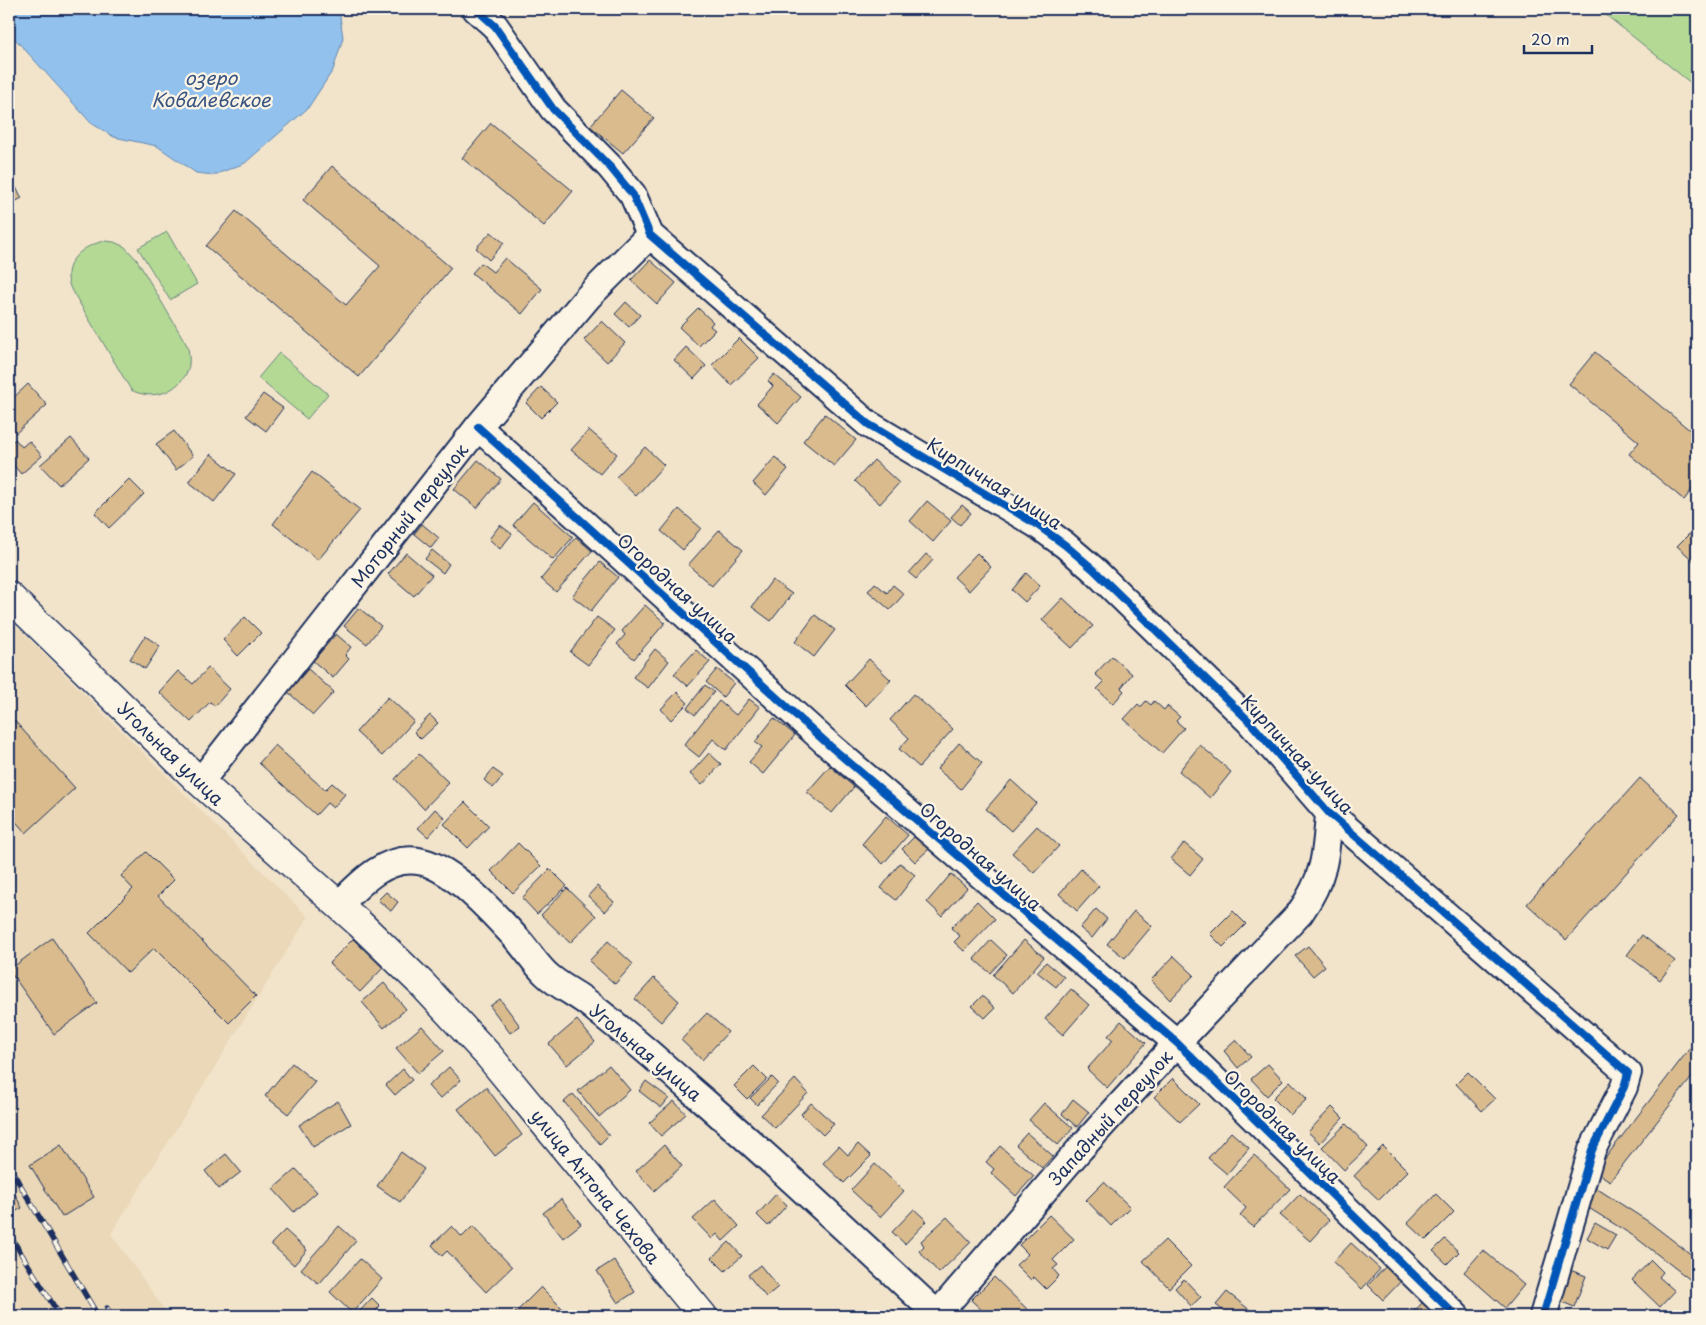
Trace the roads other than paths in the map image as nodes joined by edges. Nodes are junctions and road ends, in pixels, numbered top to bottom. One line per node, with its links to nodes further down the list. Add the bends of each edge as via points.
1 (476, 9): 2 (street, Кирпичная улица, via 495,26 553,110 633,195)
2 (650, 235): 3 (street, Моторный переулок, via 588,297); 6 (street, Кирпичная улица, via 868,424 1065,544 1249,721)
3 (478, 426): 5 (street, Моторный переулок); 8 (street, Огородная улица, via 830,746)
4 (9, 596): 5 (street, Угольная улица)
5 (200, 782): 7 (street, Угольная улица)
6 (1329, 814): 8 (street, Западный переулок, via 1326,854 1312,896 1300,913); 13 (street, Кирпичная улица, via 1628,1073 1592,1150)
7 (339, 905): 9 (street, Угольная улица, via 423,985); 11 (street, Угольная улица, via 361,882 390,866 421,861 440,868 465,887 545,973 592,1005 691,1089)
8 (1176, 1043): 11 (street, Западный переулок, via 1080,1149); 12 (street, Огородная улица)
9 (489, 1056): 10 (street, улица Антона Чехова)
10 (703, 1316)
11 (938, 1316)
12 (1456, 1316)
13 (1543, 1316)

